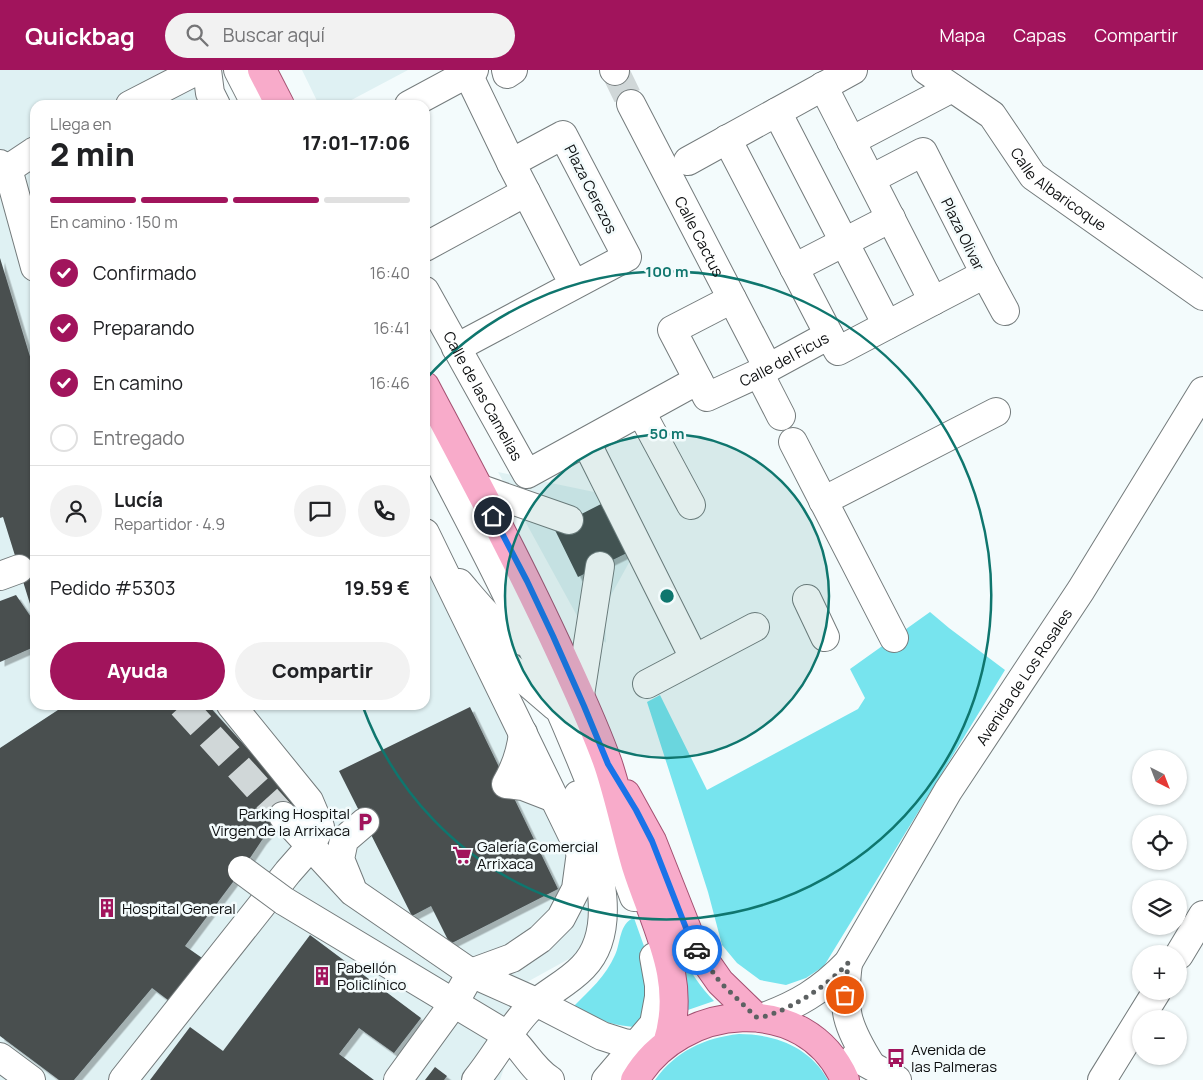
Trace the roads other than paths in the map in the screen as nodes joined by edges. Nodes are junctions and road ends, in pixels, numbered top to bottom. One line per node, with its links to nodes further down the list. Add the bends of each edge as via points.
1 (238, 70): 12 (street)
2 (262, 70): 13 (main road)
3 (506, 70): 4 (street, via 507,74)
4 (513, 70)
5 (853, 70): 9 (street)
6 (926, 70): 10 (street, Calle Albaricoque)
7 (471, 72): 14 (street); 21 (street)
8 (204, 82): 11 (street)
9 (823, 86): 16 (street); 18 (street)
10 (952, 88): 18 (street); 32 (street, Calle Albaricoque, via 992,115 1033,176)
11 (146, 100)
12 (253, 100)
13 (277, 100)
14 (418, 100)
15 (631, 104): 33 (street, Calle Cactus)
16 (776, 112): 17 (street); 26 (street)
17 (727, 139): 20 (street); 29 (street)
18 (851, 141): 23 (street)
19 (30, 154): 22 (street)
20 (688, 161)
21 (511, 163): 24 (street); 31 (street, Plaza Cerezos, via 563,135 622,248 626,257)
22 (4, 167): 28 (street)
23 (871, 179): 25 (street); 30 (street, Plaza Olivar, via 923,152)
24 (526, 192): 27 (street); 31 (street)
25 (891, 218): 26 (street); 35 (street)
26 (844, 242): 29 (street); 37 (street)
27 (430, 244)
28 (30, 251)
29 (794, 268): 38 (street)
30 (985, 274): 35 (street, Plaza Olivar); 36 (street)
31 (574, 285): 39 (street)
32 (1203, 296)
33 (732, 299): 40 (street, Calle Cactus); 41 (street, via 672,330)
34 (430, 300): 39 (street, Calle de las Camelias)
35 (933, 301): 37 (street, Calle del Ficus)
36 (1005, 311)
37 (887, 325): 38 (street, Calle del Ficus, via 838,351)
38 (829, 335): 40 (street, Calle del Ficus)
39 (456, 348): 50 (street, Calle de las Camelias)
40 (763, 370): 41 (street, Calle del Ficus); 46 (street, Calle Cactus)
41 (702, 389): 44 (street, Calle del Ficus)
42 (1203, 391): 79 (street, Avenida de Los Rosales, via 1081,590 948,791)
43 (430, 396): 51 (main road)
44 (641, 412): 47 (street, Calle del Ficus); 53 (street)
45 (996, 412): 52 (street)
46 (781, 416)
47 (586, 442): 50 (street, Calle del Ficus); 63 (street)
48 (793, 442): 52 (street)
49 (430, 444): 59 (street, via 511,601)
50 (527, 474)
51 (478, 488): 54 (street); 59 (main road, via 527,581)
52 (824, 501): 62 (street)
53 (690, 505)
54 (569, 520)
55 (430, 544): 59 (street, via 505,632 521,641); 61 (street)
56 (600, 566): 66 (street)
57 (807, 600): 60 (street)
58 (754, 626): 63 (street)
59 (537, 630): 66 (street); 66 (main road, via 567,667)
60 (825, 637)
61 (476, 638): 66 (street); 67 (street)
62 (894, 638)
63 (694, 658): 64 (street)
64 (647, 684)
65 (235, 710): 72 (street, via 309,802 320,827)
66 (569, 714): 68 (main road); 76 (street, via 570,766); 89 (street, via 644,926 658,975 660,997 657,1015)
67 (523, 733): 69 (street); 69 (street, via 516,767 506,784 522,786)
68 (604, 754): 84 (main road, via 648,833 692,942 720,982); 87 (main road, via 636,866 670,960 675,1001)
69 (554, 798): 73 (street)
70 (283, 816): 72 (street)
71 (365, 822): 75 (street, via 344,840 340,859)
72 (310, 847): 75 (street); 94 (street)
73 (581, 852): 76 (street); 80 (street, via 576,890 561,918 540,939 512,958)
74 (242, 870): 83 (street, bridge, via 284,901)
75 (353, 892): 80 (street)
76 (603, 899): 82 (street, via 602,928 595,951 583,967)
77 (1203, 915): 78 (street)
78 (1185, 945)
79 (848, 963): 84 (street, Avenida de Los Rosales, via 810,996); 91 (street, Avenida de Los Rosales, via 845,1006)
80 (471, 973): 82 (street); 83 (street)
81 (1151, 1000): 98 (street)
82 (536, 1002): 86 (street); 89 (street, via 602,1036 624,1043)
83 (454, 1003): 86 (street); 95 (street)
84 (759, 1017): 85 (main road, via 787,1024); 87 (main road, via 732,1018 700,1026)
85 (804, 1033): 90 (main road, via 819,1044); 91 (street)
86 (507, 1035): 92 (street); 96 (street)
87 (668, 1041): 89 (street); 89 (main road, via 647,1063)
88 (0, 1057): 93 (street)
89 (623, 1069)
90 (839, 1069): 91 (street)
91 (865, 1072): 97 (street)
92 (541, 1075)
93 (31, 1080)
94 (123, 1080)
95 (398, 1080)
96 (476, 1080)
97 (897, 1080)
98 (1102, 1080)

